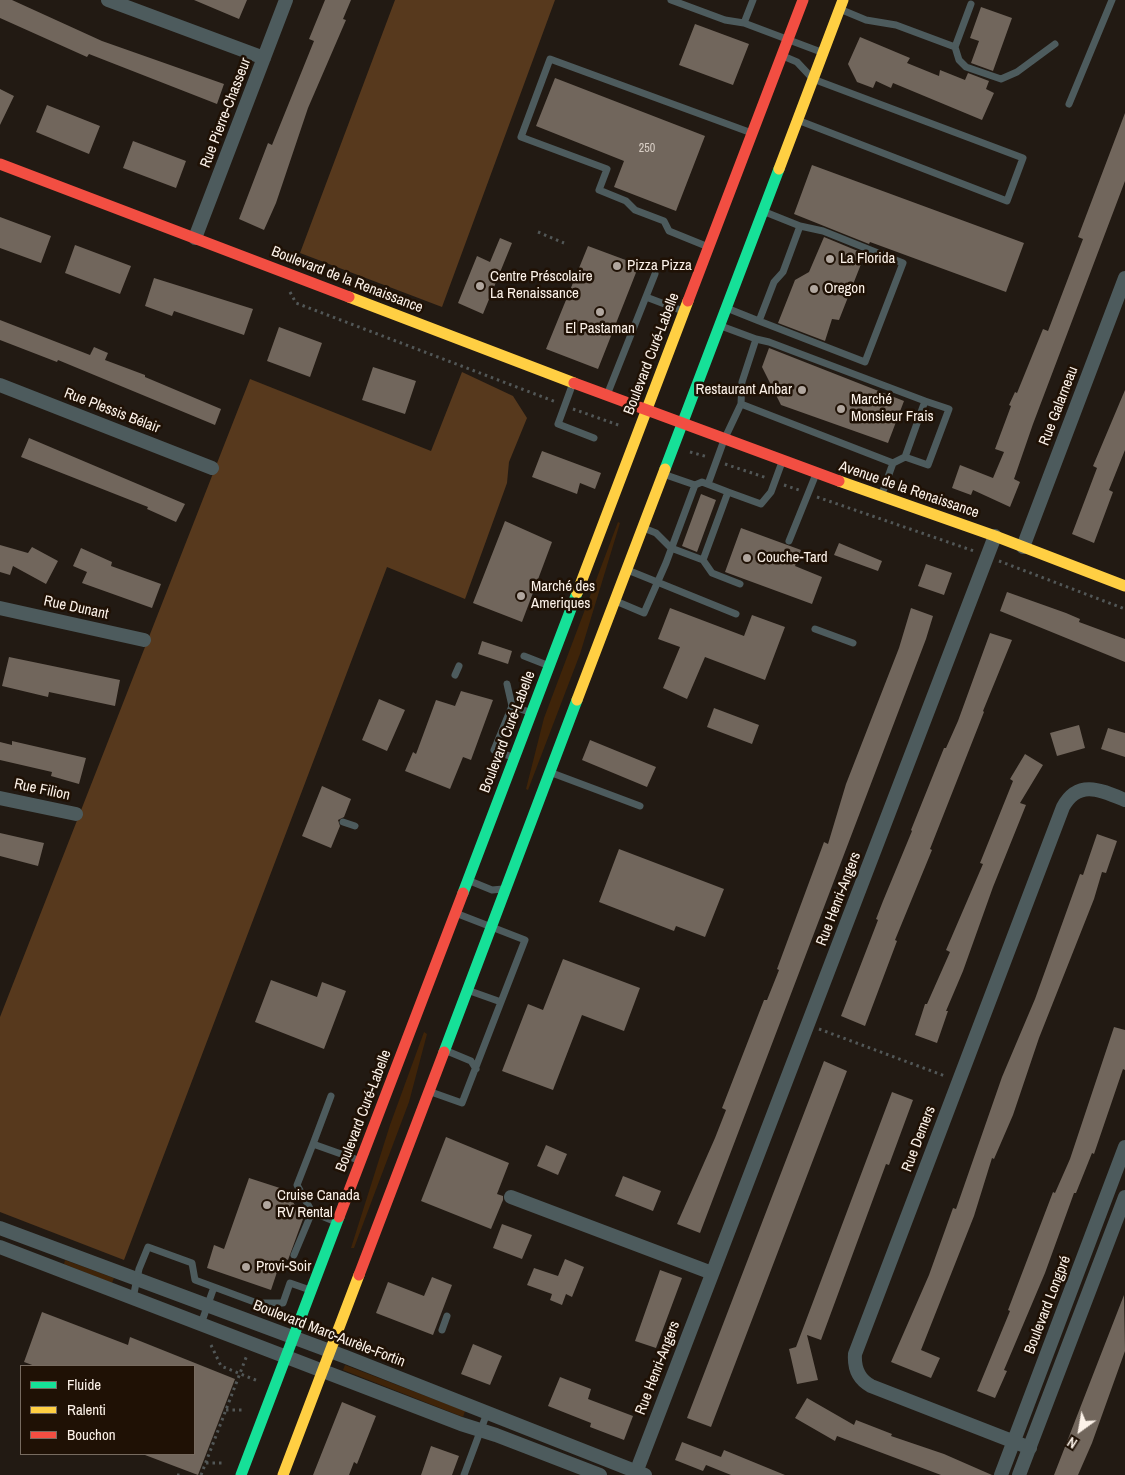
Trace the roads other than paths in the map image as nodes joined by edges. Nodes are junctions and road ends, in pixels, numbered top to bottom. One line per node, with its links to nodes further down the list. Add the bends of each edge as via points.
1 (108, 0): 15 (street)
2 (286, 0): 15 (street, Rue Pierre-Chasseur)
3 (671, 0): 9 (lane, via 725,20)
4 (753, 0): 9 (lane)
5 (803, 0): 10 (main road, Boulevard Curé-Labelle)
6 (1112, 0): 17 (lane)
7 (971, 4): 12 (lane)
8 (842, 5): 12 (lane, via 866,20 896,25); 13 (main road)
9 (744, 23): 10 (lane)
10 (788, 39): 13 (lane); 14 (main road, Boulevard Curé-Labelle)
11 (1055, 44): 12 (lane, via 1018,72 1001,79 966,67 959,60)
12 (955, 47)
13 (823, 52): 16 (main road)
14 (782, 56): 16 (lane, via 796,62); 19 (main road, Boulevard Curé-Labelle)
15 (264, 58): 23 (street, Rue Pierre-Chasseur)
16 (813, 78): 18 (main road); 18 (lane, via 1023,158 1007,201)
17 (1069, 104)
18 (798, 120): 21 (main road)
19 (752, 133): 24 (main road, Boulevard Curé-Labelle); 24 (lane, via 550,58 521,137 607,169 599,190 626,200 635,210 664,221 670,231)
20 (0, 164): 23 (main road, Boulevard de la Renaissance)
21 (763, 211): 22 (lane); 28 (main road)
22 (800, 226): 30 (lane, via 783,272 774,282); 30 (lane, via 823,231 903,263 865,362)
23 (195, 238): 33 (main road, Boulevard de la Renaissance)
24 (708, 246): 29 (main road, Boulevard Curé-Labelle)
25 (655, 274): 27 (lane)
26 (1125, 278): 55 (street, Rue Galarneau)
27 (646, 297): 29 (lane); 35 (lane)
28 (726, 308): 30 (lane); 31 (main road)
29 (684, 311): 38 (main road, Boulevard Curé-Labelle)
30 (759, 321)
31 (720, 325): 32 (lane); 39 (main road)
32 (756, 339): 36 (lane); 37 (lane, via 742,382)
33 (573, 383): 35 (main road, Boulevard de la Renaissance); 40 (lane, via 558,424)
34 (0, 385): 45 (street, Rue Plessis Bélair)
35 (607, 396): 38 (main road, Boulevard de la Renaissance)
36 (925, 401): 42 (lane); 42 (lane, via 949,410 928,465)
37 (741, 404): 41 (lane); 44 (lane)
38 (646, 411): 39 (main road, Boulevard de la Renaissance); 70 (main road, Boulevard Curé-Labelle)
39 (682, 424): 41 (main road, Avenue de la Renaissance); 47 (main road)
40 (594, 438)
41 (724, 440): 43 (main road, Avenue de la Renaissance); 48 (lane)
42 (904, 457): 44 (lane)
43 (783, 461): 46 (main road, Avenue de la Renaissance); 50 (lane, via 771,492 761,504)
44 (893, 462): 51 (lane)
45 (212, 468)
46 (816, 473): 51 (main road, Avenue de la Renaissance); 54 (lane)
47 (663, 474): 49 (lane); 52 (main road)
48 (708, 484): 49 (lane); 50 (lane)
49 (695, 485): 56 (lane)
50 (728, 492): 57 (lane)
51 (881, 496): 53 (main road, Avenue de la Renaissance)
52 (643, 528): 56 (lane, via 656,533); 58 (main road)
53 (995, 536): 55 (main road, Avenue de la Renaissance); 103 (street, Rue Henri-Angers)
54 (789, 541)
55 (1023, 547): 61 (main road, Avenue de la Renaissance)
56 (671, 548): 57 (lane); 59 (lane)
57 (702, 560): 60 (lane, via 712,573)
58 (627, 570): 59 (lane); 62 (main road)
59 (656, 583): 62 (lane, via 644,612); 64 (lane)
60 (740, 584)
61 (1125, 586)
62 (615, 601): 76 (main road)
63 (0, 608): 66 (street, Rue Dunant)
64 (736, 614)
65 (815, 629): 67 (lane)
66 (144, 640)
67 (853, 643)
68 (524, 656): 70 (lane)
69 (458, 666): 71 (lane)
70 (549, 666): 74 (main road, Boulevard Curé-Labelle)
71 (455, 675)
72 (507, 684): 73 (lane)
73 (512, 706): 74 (lane); 75 (lane, via 494,750)
74 (531, 713): 75 (main road, Boulevard Curé-Labelle)
75 (514, 758): 83 (main road, Boulevard Curé-Labelle)
76 (550, 772): 79 (lane); 84 (main road)
77 (0, 798): 80 (street, Rue Filion)
78 (1125, 800): 118 (street, Rue Demers, via 1083,789 1069,797 1063,807 855,1354 856,1370 866,1383)
79 (640, 806)
80 (76, 814)
81 (343, 822): 82 (lane)
82 (355, 826)
83 (467, 880): 84 (lane, via 492,890); 85 (main road, Boulevard Curé-Labelle)
84 (506, 889): 86 (main road)
85 (455, 913): 86 (lane); 95 (main road, Boulevard Curé-Labelle)
86 (491, 927): 87 (main road); 88 (lane, via 525,940)
87 (467, 990): 88 (lane); 89 (main road)
88 (501, 1002): 90 (lane)
89 (444, 1050): 90 (lane, via 471,1061); 91 (main road)
90 (476, 1069): 91 (lane, via 462,1103)
91 (428, 1091): 113 (main road)
92 (330, 1096): 93 (lane)
93 (313, 1144): 95 (lane); 98 (lane, via 298,1185)
94 (1125, 1147): 118 (street, Boulevard Longpré)
95 (361, 1161): 99 (main road, Boulevard Curé-Labelle)
96 (511, 1197): 103 (street)
97 (1125, 1197): 119 (street)
98 (312, 1212): 99 (lane); 102 (lane)
99 (337, 1222): 106 (main road, Boulevard Curé-Labelle)
100 (0, 1228): 104 (street, Boulevard Marc-Aurèle-Fortin)
101 (0, 1246): 107 (street)
102 (294, 1255)
103 (712, 1273): 120 (street, Rue Henri-Angers)
104 (137, 1279): 105 (lane, via 148,1246 192,1263 195,1280); 107 (lane); 108 (street, Boulevard Marc-Aurèle-Fortin)
105 (214, 1287): 106 (lane, via 257,1303 283,1303 290,1283); 108 (lane)
106 (311, 1291): 112 (main road, Boulevard Curé-Labelle)
107 (134, 1298): 110 (street)
108 (208, 1305): 110 (lane); 112 (street, Boulevard Marc-Aurèle-Fortin)
109 (446, 1316): 111 (lane)
110 (201, 1324): 114 (street)
111 (442, 1330)
112 (293, 1338): 113 (street, Boulevard Marc-Aurèle-Fortin); 114 (main road, Boulevard Curé-Labelle)
113 (330, 1351): 115 (main road); 116 (street, Boulevard Marc-Aurèle-Fortin)
114 (286, 1357): 115 (street); 121 (main road, Boulevard Curé-Labelle)
115 (322, 1371): 117 (street); 122 (main road)
116 (487, 1413): 117 (lane); 120 (street, Boulevard Marc-Aurèle-Fortin)
117 (481, 1430): 123 (lane); 124 (street)
118 (1014, 1441): 119 (street, Rue Demers); 125 (street, Boulevard Longpré)
119 (1030, 1448): 126 (street)
120 (639, 1474)
121 (241, 1475)
122 (283, 1475)
123 (464, 1475)
124 (600, 1475)
125 (1001, 1475)
126 (1019, 1475)

